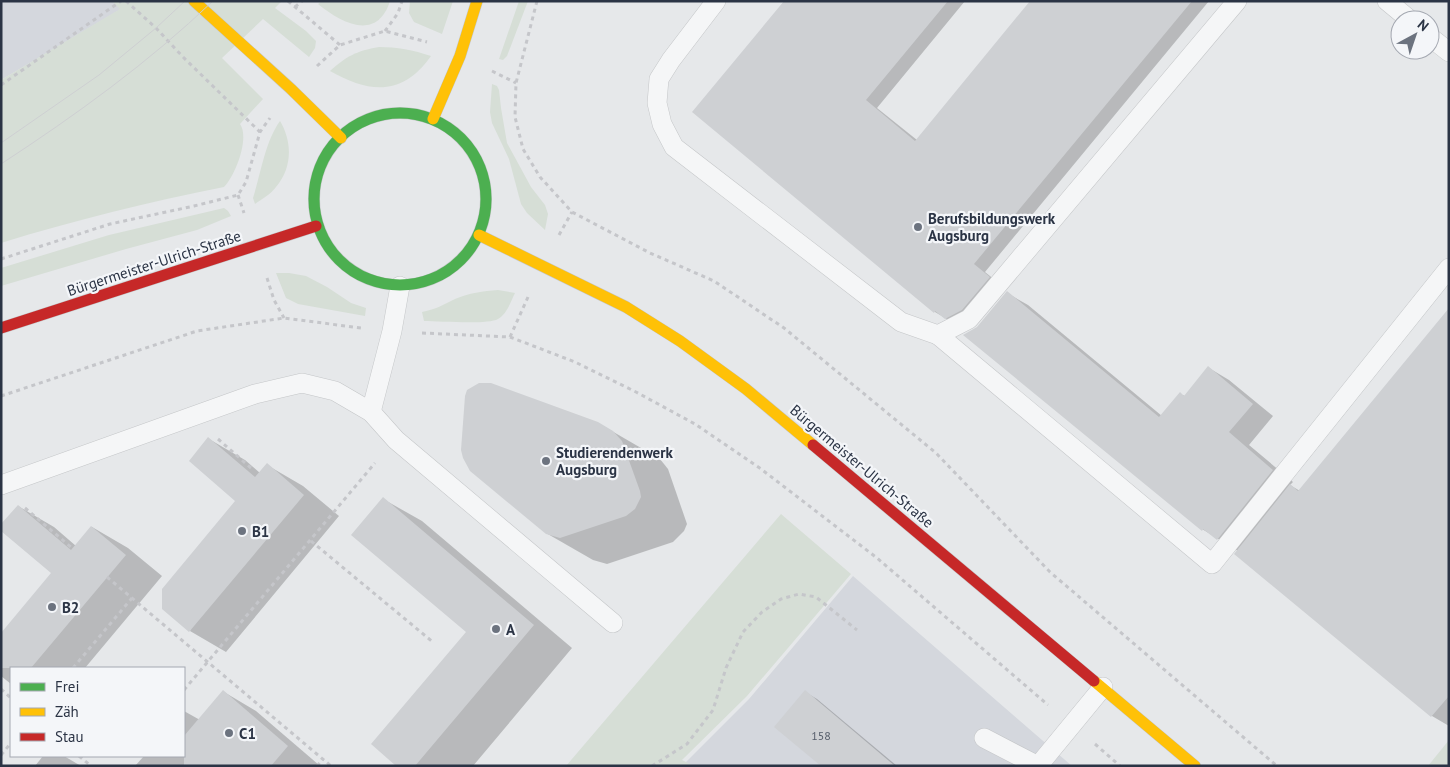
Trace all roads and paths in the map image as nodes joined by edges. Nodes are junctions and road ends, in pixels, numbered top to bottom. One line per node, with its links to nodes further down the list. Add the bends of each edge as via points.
1 (121, 1): 15 (path)
2 (126, 1): 18 (path)
3 (194, 1): 16 (main road)
4 (288, 1): 12 (path)
5 (302, 1): 12 (path)
6 (402, 1): 14 (path, via 385,31)
7 (477, 1): 17 (main road, via 460,56)
8 (537, 1): 59 (path, via 516,83 515,117 524,149 540,177 572,212 650,253 714,281 784,328 936,453 1050,572)
9 (716, 1): 27 (lane, via 659,79 657,103 662,124 674,147 901,322)
10 (1237, 1): 27 (lane, via 969,320)
11 (1387, 1): 13 (lane)
12 (295, 7): 14 (path)
13 (1398, 10)
14 (340, 45): 16 (path)
15 (1, 85)
16 (291, 89): 18 (path); 19 (main road)
17 (433, 119): 19 (main road, via 408,113 380,115 362,121); 21 (main road, via 452,130 476,157 485,185 486,204)
18 (260, 132): 22 (path, via 246,182 238,195 110,224)
19 (340, 138): 20 (main road, via 322,161 316,179)
20 (316, 226): 24 (main road, via 339,260 368,279); 25 (main road, Bürgermeister-Ulrich-Straße)
21 (479, 235): 24 (main road, via 455,266 432,280); 44 (main road, Bürgermeister-Ulrich-Straße, via 626,307 680,341 746,389)
22 (1, 259)
23 (1449, 268): 27 (lane, via 1212,564)
24 (400, 286): 26 (lane)
25 (1, 328)
26 (392, 331): 28 (path, via 284,318 197,331); 29 (lane); 46 (path, via 510,337 574,362 695,424 761,469 878,558)
27 (938, 336)
28 (1, 396)
29 (371, 412): 30 (lane, via 334,392 302,383 254,394); 31 (lane)
30 (192, 417): 32 (path); 33 (lane)
31 (396, 440): 35 (path); 39 (lane)
32 (251, 468)
33 (1, 484)
34 (23, 506): 36 (path)
35 (310, 541): 41 (path); 42 (path)
36 (72, 548)
37 (107, 577): 38 (path)
38 (132, 598): 42 (path); 43 (path)
39 (613, 623)
40 (857, 630): 55 (path, via 816,597 799,594 768,608 743,632 726,668 713,710 687,744)
41 (434, 643)
42 (208, 661): 45 (path); 51 (path)
43 (74, 667)
44 (1103, 687): 46 (lane); 58 (main road, Bürgermeister-Ulrich-Straße)
45 (185, 689)
46 (1072, 725): 56 (lane); 57 (path)
47 (984, 738): 56 (lane)
48 (10, 743): 49 (path)
49 (1, 755)
50 (81, 757): 52 (path)
51 (323, 759): 53 (path); 54 (path)
52 (91, 766)
53 (317, 766)
54 (331, 766)
55 (652, 766)
56 (1038, 766)
57 (1120, 766)
58 (1195, 766)
59 (1276, 766)

